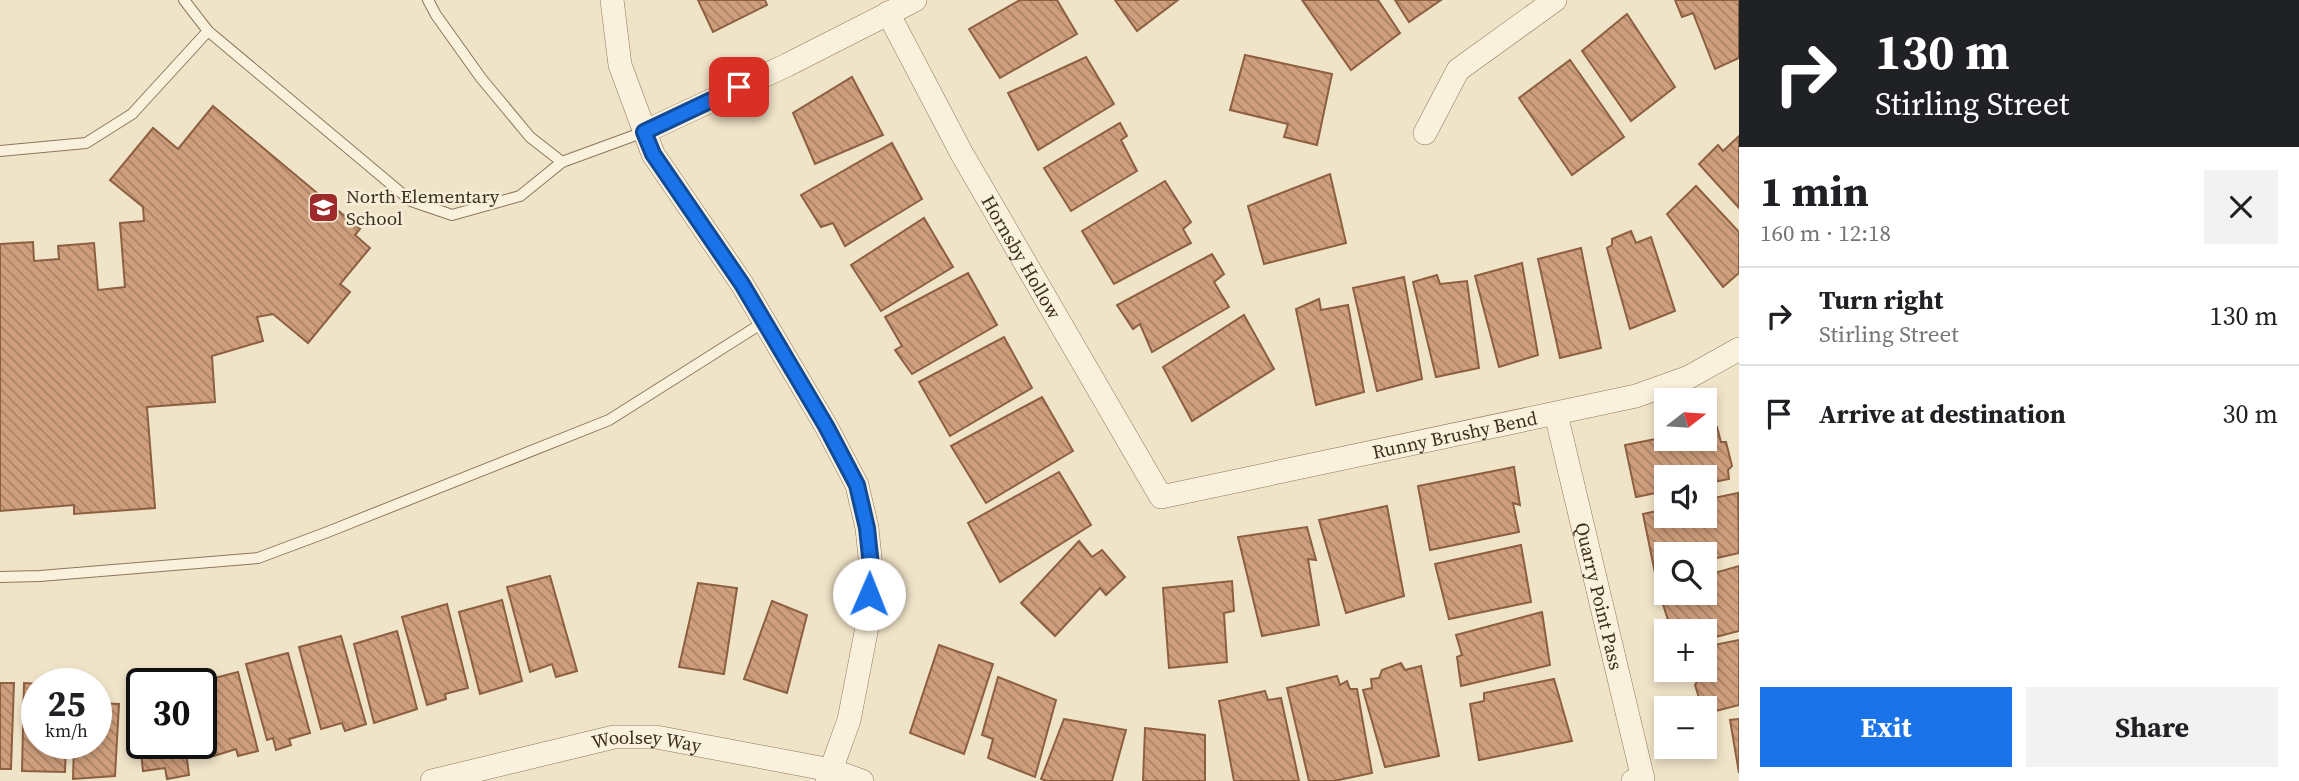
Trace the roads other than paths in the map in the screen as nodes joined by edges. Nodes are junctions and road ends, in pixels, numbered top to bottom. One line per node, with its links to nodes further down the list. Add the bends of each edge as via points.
1 (184, 0): 7 (lane)
2 (428, 0): 11 (lane, via 481,78 530,138)
3 (612, 0): 8 (street, via 620,65)
4 (915, 0): 6 (street)
5 (1555, 0): 9 (street, via 1458,70)
6 (888, 13): 8 (street); 15 (street, Hornsby Hollow, via 962,154)
7 (208, 31): 10 (lane, via 132,114 86,144); 11 (lane, via 411,201 452,215 520,196)
8 (644, 132): 11 (lane); 12 (street, via 653,154)
9 (1425, 133)
10 (0, 151)
11 (562, 162)
12 (764, 321): 16 (lane, via 609,420 258,558); 17 (street, via 857,485 867,528 871,566 868,622 849,720)
13 (1739, 349): 14 (street, Runny Brushy Bend, via 1689,377 1636,396)
14 (1556, 414): 15 (street, Runny Brushy Bend); 18 (street, Quarry Point Pass)
15 (1161, 497)
16 (0, 577)
17 (829, 776): 19 (street, Woolsey Way, via 656,737 614,737); 20 (street, Woolsey Way)
18 (1638, 780)
19 (432, 781)
20 (862, 781)

